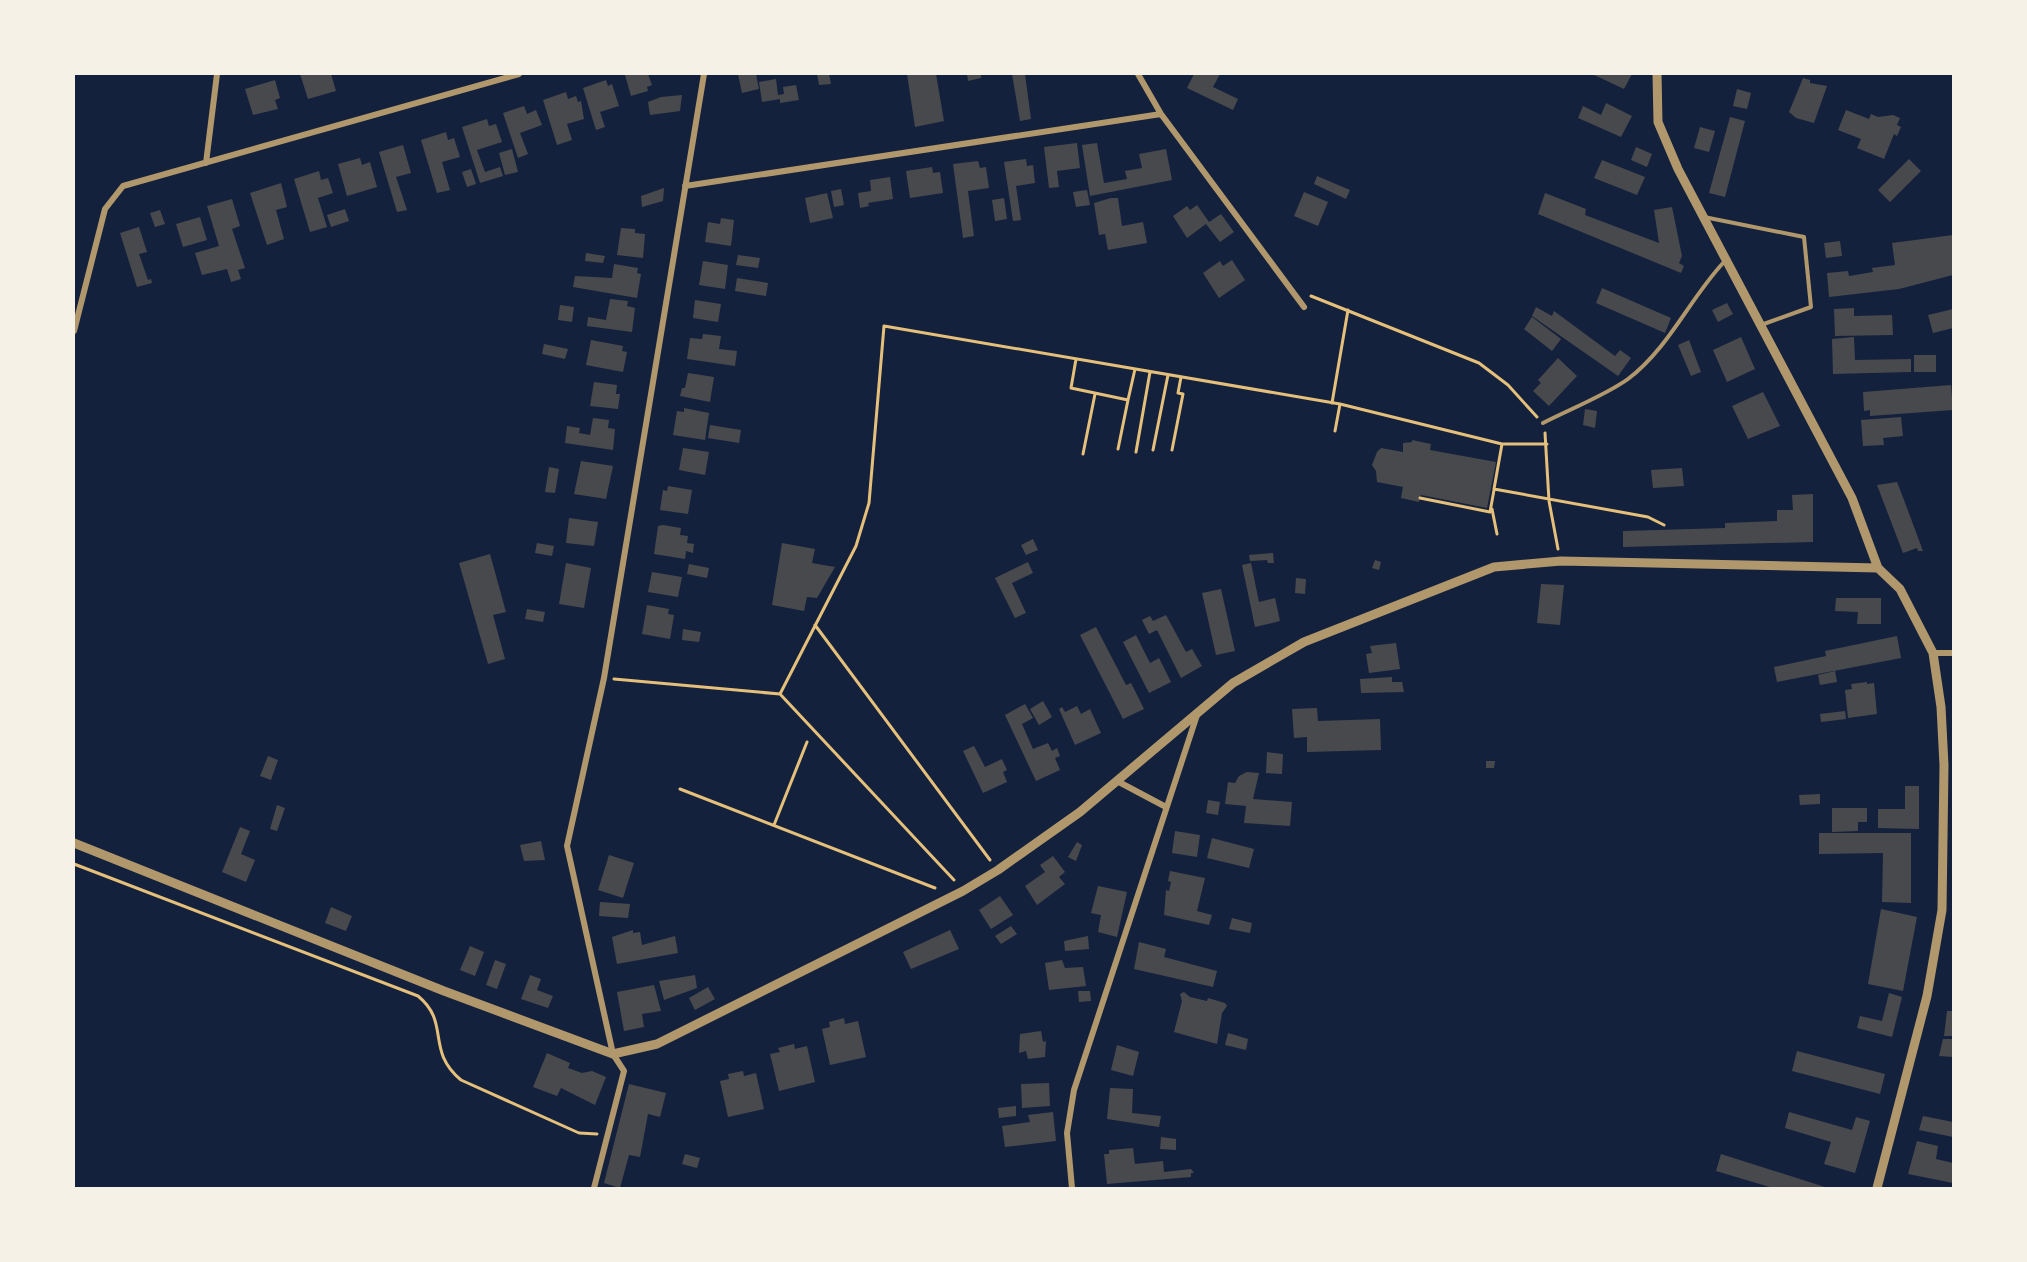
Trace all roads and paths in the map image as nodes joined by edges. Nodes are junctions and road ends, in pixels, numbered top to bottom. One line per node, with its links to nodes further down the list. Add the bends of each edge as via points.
1 (217, 74): 7 (street)
2 (519, 74): 7 (street)
3 (704, 74): 8 (street)
4 (1138, 74): 6 (street)
5 (1657, 74): 9 (street, via 1658,122)
6 (1161, 114): 8 (street); 11 (street)
7 (206, 163): 15 (street, via 123,186 105,209)
8 (685, 186): 45 (street)
9 (1703, 217): 10 (street); 14 (lane, via 1804,237 1811,307)
10 (1725, 261): 14 (street); 25 (lane, via 1701,288 1673,332 1628,379)
11 (1290, 287): 12 (street); 13 (path)
12 (1304, 307)
13 (1348, 310): 23 (path); 25 (path, via 1479,363 1508,386)
14 (1760, 326): 41 (street, via 1852,498)
15 (74, 331)
16 (1076, 359): 17 (path); 21 (path, via 1071,388); 42 (path, via 884,326 868,503 856,546)
17 (1135, 369): 18 (path); 22 (path)
18 (1150, 372): 19 (path); 32 (path)
19 (1168, 375): 20 (path); 30 (path)
20 (1181, 377): 23 (path); 31 (path, via 1178,393 1183,394)
21 (1095, 393): 22 (path); 33 (path)
22 (1128, 400): 29 (path)
23 (1332, 403): 24 (path)
24 (1340, 404): 26 (path); 27 (path)
25 (1543, 423): 28 (path)
26 (1335, 431)
27 (1502, 444): 28 (path); 34 (path)
28 (1547, 444): 36 (path)
29 (1118, 449)
30 (1153, 450)
31 (1172, 450)
32 (1136, 452)
33 (1083, 454)
34 (1494, 489): 36 (path); 37 (path)
35 (1420, 498): 37 (path, via 1490,512)
36 (1550, 501): 38 (path, via 1648,517); 40 (path)
37 (1491, 504): 39 (path)
38 (1664, 525)
39 (1497, 534)
40 (1561, 561): 41 (street); 47 (street, via 1494,567 1304,642 1233,683)
41 (1878, 568): 43 (street, via 1900,590)
42 (815, 626): 46 (path); 55 (path)
43 (1933, 653): 44 (street); 62 (street, via 1944,765 1942,910 1927,996)
44 (1953, 653)
45 (604, 678): 46 (path); 58 (street, via 567,846)
46 (780, 694): 57 (path)
47 (1197, 714): 49 (street); 51 (street)
48 (807, 741): 52 (path)
49 (1117, 781): 51 (street); 55 (street)
50 (680, 789): 52 (path)
51 (1166, 807): 61 (street, via 1074,1090 1067,1133)
52 (774, 825): 56 (path)
53 (74, 843): 58 (street, via 444,991)
54 (74, 864): 59 (path, via 418,996 434,1014 441,1056 447,1068 461,1080 579,1133 595,1136)
55 (998, 870): 57 (street)
56 (935, 888)
57 (963, 891): 58 (street, via 657,1044)
58 (614, 1054): 59 (street, via 624,1071)
59 (611, 1122): 60 (street)
60 (594, 1188)
61 (1072, 1188)
62 (1877, 1188)

